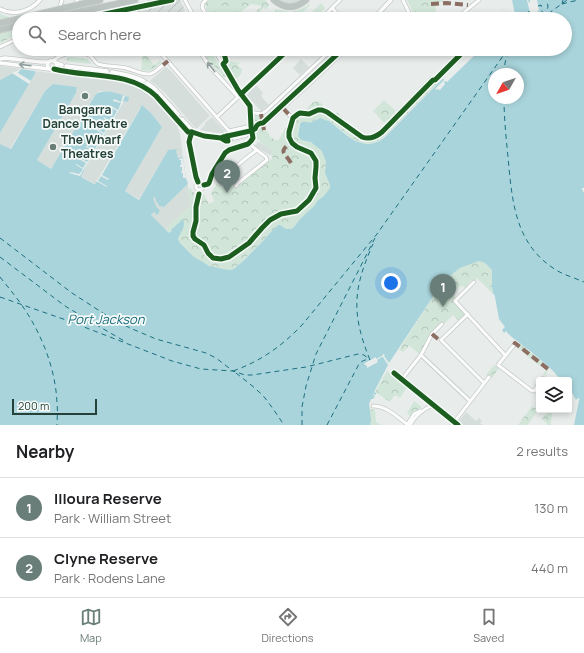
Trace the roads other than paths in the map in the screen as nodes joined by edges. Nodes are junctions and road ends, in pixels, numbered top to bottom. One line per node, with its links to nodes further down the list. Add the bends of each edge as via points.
1 (40, 0): 14 (street, via 30,9 19,12)
2 (100, 0): 15 (highway, bridge)
3 (117, 0): 16 (highway)
4 (135, 0): 17 (highway, bridge)
5 (184, 0): 18 (street)
6 (206, 0): 19 (street, via 203,4)
7 (274, 0): 8 (highway, via 289,7)
8 (306, 0)
9 (340, 0): 13 (street)
10 (391, 0): 22 (street)
11 (403, 0): 23 (street)
12 (476, 1): 24 (street)
13 (332, 8): 20 (street); 21 (street)
14 (0, 9)
15 (50, 12)
16 (62, 12)
17 (80, 12)
18 (191, 12)
19 (204, 12)
20 (328, 12)
21 (336, 12)
22 (380, 12)
23 (409, 12)
24 (464, 12)
25 (12, 21): 27 (highway, bridge)
26 (12, 23): 27 (highway)
27 (0, 24)
28 (12, 27): 29 (highway)
29 (0, 30)
30 (12, 41): 31 (street)
31 (0, 46)
32 (61, 56): 42 (street)
33 (90, 56): 45 (street, via 99,64 146,74)
34 (163, 56): 59 (street)
35 (203, 56): 53 (street, one-way to 35)
36 (218, 56): 44 (street)
37 (225, 56): 44 (street, via 226,61)
38 (282, 56): 54 (street)
39 (325, 56): 57 (street, via 266,112)
40 (339, 56): 56 (street)
41 (0, 59): 42 (street)
42 (53, 62): 46 (street); 47 (street); 48 (street, via 64,66)
43 (0, 63): 46 (street, one-way to 43)
44 (223, 64): 52 (street)
45 (163, 65)
46 (49, 68): 47 (street)
47 (58, 70): 50 (street)
48 (107, 71)
49 (112, 72): 58 (street, via 146,82)
50 (104, 76)
51 (109, 76): 61 (street, via 143,87 156,96)
52 (232, 79): 53 (street); 54 (street)
53 (226, 84): 55 (street)
54 (241, 94): 55 (street); 57 (street, via 249,105)
55 (238, 97): 59 (street)
56 (283, 108): 60 (street); 64 (street)
57 (250, 112): 65 (street)
58 (178, 114)
59 (217, 117): 66 (street)
60 (291, 117)
61 (175, 118)
62 (182, 119): 67 (street)
63 (179, 122): 67 (street, via 186,131)
64 (264, 124)
65 (251, 127): 66 (street); 71 (street, bridge, via 253,136)
66 (229, 131): 72 (street, bridge)
67 (192, 132): 69 (street, via 207,137); 74 (street, via 189,142)
68 (246, 135): 70 (street)
69 (226, 138)
70 (234, 138)
71 (250, 143): 72 (street); 73 (street)
72 (232, 150): 75 (street, via 223,155 209,183)
73 (257, 150): 76 (street, via 235,168); 77 (street, via 267,158 266,161)
74 (198, 182): 75 (street); 75 (street, via 198,190)
75 (204, 185)
76 (226, 186)
77 (236, 186)
78 (474, 282): 79 (street, via 455,301)
79 (468, 314): 82 (street); 87 (street, via 441,340)
80 (442, 324): 83 (street, via 432,334)
81 (514, 345): 82 (street)
82 (505, 355): 88 (street, via 498,365 532,391)
83 (421, 356): 86 (street); 89 (street)
84 (394, 373): 86 (street)
85 (489, 377): 87 (street)
86 (402, 379): 90 (street)
87 (484, 383): 89 (street)
88 (535, 390)
89 (470, 401): 93 (street)
90 (433, 405): 92 (street); 93 (street)
91 (373, 406): 94 (street, via 390,412)
92 (424, 410): 94 (street, via 414,414); 95 (street)
93 (453, 424): 96 (street)
94 (407, 425)
95 (410, 425)
96 (458, 425)

